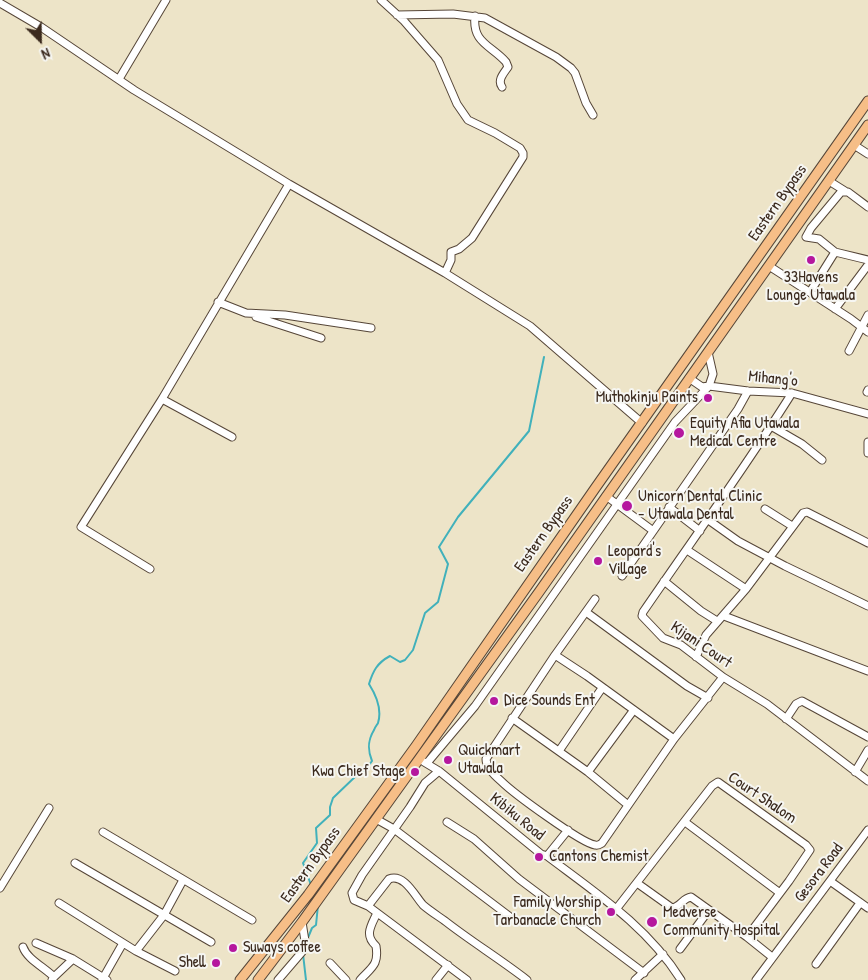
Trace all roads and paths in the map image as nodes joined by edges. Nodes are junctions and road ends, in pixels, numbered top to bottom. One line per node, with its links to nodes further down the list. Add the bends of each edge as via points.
1 (166, 0): 6 (street)
2 (381, 0): 4 (street)
3 (0, 3): 6 (street)
4 (397, 14): 5 (street); 21 (street, via 438,60 456,104 468,120 520,148 523,153 472,238 451,252)
5 (474, 16): 7 (street, via 474,30 508,67 501,78); 9 (street, via 485,18 571,68)
6 (119, 78): 14 (street)
7 (502, 87)
8 (868, 101): 41 (main road, Eastern Bypass)
9 (593, 115)
10 (868, 125): 11 (main road, Eastern Bypass)
11 (854, 145): 12 (street); 13 (main road, Eastern Bypass)
12 (868, 154)
13 (829, 181): 15 (street); 19 (main road, Eastern Bypass)
14 (289, 184): 21 (street); 23 (street)
15 (844, 191): 16 (street); 17 (street, via 806,236 818,239)
16 (868, 207)
17 (835, 252): 18 (street); 22 (street)
18 (868, 260)
19 (769, 266): 22 (street); 32 (main road, Eastern Bypass)
20 (868, 266): 24 (street)
21 (445, 273): 41 (street, via 530,326)
22 (810, 292): 24 (street)
23 (218, 302): 25 (street); 37 (street)
24 (835, 309): 27 (street)
25 (246, 313): 28 (street, via 285,315); 30 (street)
26 (868, 315): 27 (street)
27 (861, 326): 29 (street); 31 (street)
28 (370, 328)
29 (868, 332)
30 (321, 338)
31 (849, 351)
32 (708, 352): 33 (main road, Eastern Bypass); 34 (street, via 713,374)
33 (689, 378): 34 (street, Mihang'o, via 702,387); 38 (main road, Eastern Bypass)
34 (709, 386): 35 (street, Mihang'o); 40 (street)
35 (748, 391): 36 (street, Mihang'o); 49 (street)
36 (792, 393): 39 (street, Mihang'o); 42 (street, Kijani Court)
37 (162, 399): 43 (street); 60 (street, via 81,527)
38 (664, 414): 40 (street); 47 (main road, Eastern Bypass)
39 (868, 414)
40 (675, 422): 48 (street)
41 (642, 423): 63 (main road, Eastern Bypass)
42 (771, 426): 46 (street); 51 (street, Kijani Court)
43 (232, 437)
44 (868, 442): 45 (street)
45 (868, 453)
46 (822, 460)
47 (606, 496): 48 (street); 58 (main road, Eastern Bypass)
48 (618, 504): 53 (street); 59 (street)
49 (669, 506): 53 (street); 54 (street)
50 (765, 509): 52 (street)
51 (707, 519): 54 (street, Kijani Court); 57 (street)
52 (792, 526): 55 (street, via 807,512); 57 (street)
53 (652, 530): 61 (street)
54 (700, 531): 56 (street, Kijani Court)
55 (868, 543)
56 (687, 550): 62 (street, Kijani Court); 64 (street)
57 (768, 557): 64 (street); 67 (street)
58 (563, 558): 59 (street); 65 (main road, Eastern Bypass)
59 (574, 565): 75 (street)
60 (150, 569)
61 (622, 576)
62 (664, 581): 70 (street); 72 (street, Kijani Court, via 642,616 663,638 681,645)
63 (527, 585): 65 (main road); 135 (main road, Eastern Bypass, via 316,885)
64 (746, 589): 69 (street)
65 (539, 592): 73 (main road, Eastern Bypass)
66 (595, 599): 68 (street)
67 (868, 606)
68 (586, 612): 71 (street); 78 (street)
69 (724, 616): 70 (street); 74 (street)
70 (717, 621): 72 (street)
71 (555, 655): 77 (street); 80 (street)
72 (696, 657): 76 (street, Kijani Court)
73 (483, 670): 75 (street); 86 (main road, Eastern Bypass)
74 (868, 671)
75 (495, 677): 86 (street, via 474,706)
76 (723, 677): 78 (street); 81 (street, Kijani Court)
77 (602, 688): 79 (street); 85 (street)
78 (708, 698): 83 (street)
79 (633, 711): 83 (street); 88 (street)
80 (512, 718): 85 (street); 97 (street, via 487,756 487,765 501,782)
81 (786, 719): 82 (street, via 802,701); 89 (street, Kijani Court)
82 (868, 737)
83 (674, 739): 91 (street)
84 (868, 750): 89 (street)
85 (559, 751): 88 (street)
86 (423, 761): 87 (street, Kibiku Road); 93 (main road, Eastern Bypass)
87 (439, 772): 96 (street, via 425,783); 100 (street, Kibiku Road)
88 (588, 772): 91 (street)
89 (855, 772): 90 (street, Kijani Court)
90 (868, 781)
91 (628, 805): 97 (street, via 599,845 593,845)
92 (49, 808): 105 (street)
93 (376, 819): 96 (street); 117 (main road, Eastern Bypass)
94 (447, 822): 132 (street, via 474,839 519,879)
95 (685, 822): 104 (street, Court Shalom); 106 (street); 106 (street, Court Shalom, via 718,782 806,845 809,852)
96 (394, 830): 109 (street, via 352,893 354,900); 115 (street)
97 (568, 830): 100 (street)
98 (868, 830): 103 (street, Gesora Road)
99 (103, 832): 102 (street)
100 (547, 856): 110 (street, Kibiku Road)
101 (75, 863): 114 (street)
102 (183, 880): 114 (street); 116 (street)
103 (830, 881): 108 (street); 126 (street, Gesora Road)
104 (637, 883): 110 (street, Court Shalom); 112 (street, via 672,908 691,897)
105 (0, 888)
106 (780, 892): 118 (street, Court Shalom)
107 (59, 903): 121 (street)
108 (860, 903): 111 (street); 129 (street)
109 (368, 906): 113 (street); 142 (street, via 389,879 398,879 412,889 423,904)
110 (617, 908): 125 (street, Kibiku Road)
111 (868, 908)
112 (709, 910): 118 (street); 123 (street)
113 (377, 913): 130 (street); 139 (street, via 368,934 376,946 377,959)
114 (164, 915): 119 (street); 124 (street)
115 (509, 916)
116 (252, 920)
117 (302, 922): 136 (main road, Eastern Bypass); 137 (street, via 305,941 302,952)
118 (747, 937): 126 (street)
119 (211, 942)
120 (36, 943): 127 (street)
121 (124, 943): 124 (street); 134 (street)
122 (23, 947): 133 (street, via 25,954 43,966)
123 (680, 948)
124 (136, 951): 131 (street)
125 (663, 954): 132 (street); 144 (street, Kibiku Road)
126 (772, 957): 145 (street, Gesora Road)
127 (73, 959): 133 (street); 134 (street)
128 (330, 963): 138 (street)
129 (816, 964)
130 (448, 965): 140 (street); 141 (street)
131 (175, 971)
132 (644, 973): 143 (street)
133 (53, 978)
134 (104, 979)
135 (240, 980)
136 (258, 980)
137 (278, 980)
138 (346, 980)
139 (360, 980)
140 (436, 980)
141 (467, 980)
142 (527, 980)
143 (635, 980)
144 (682, 980)
145 (756, 980)

